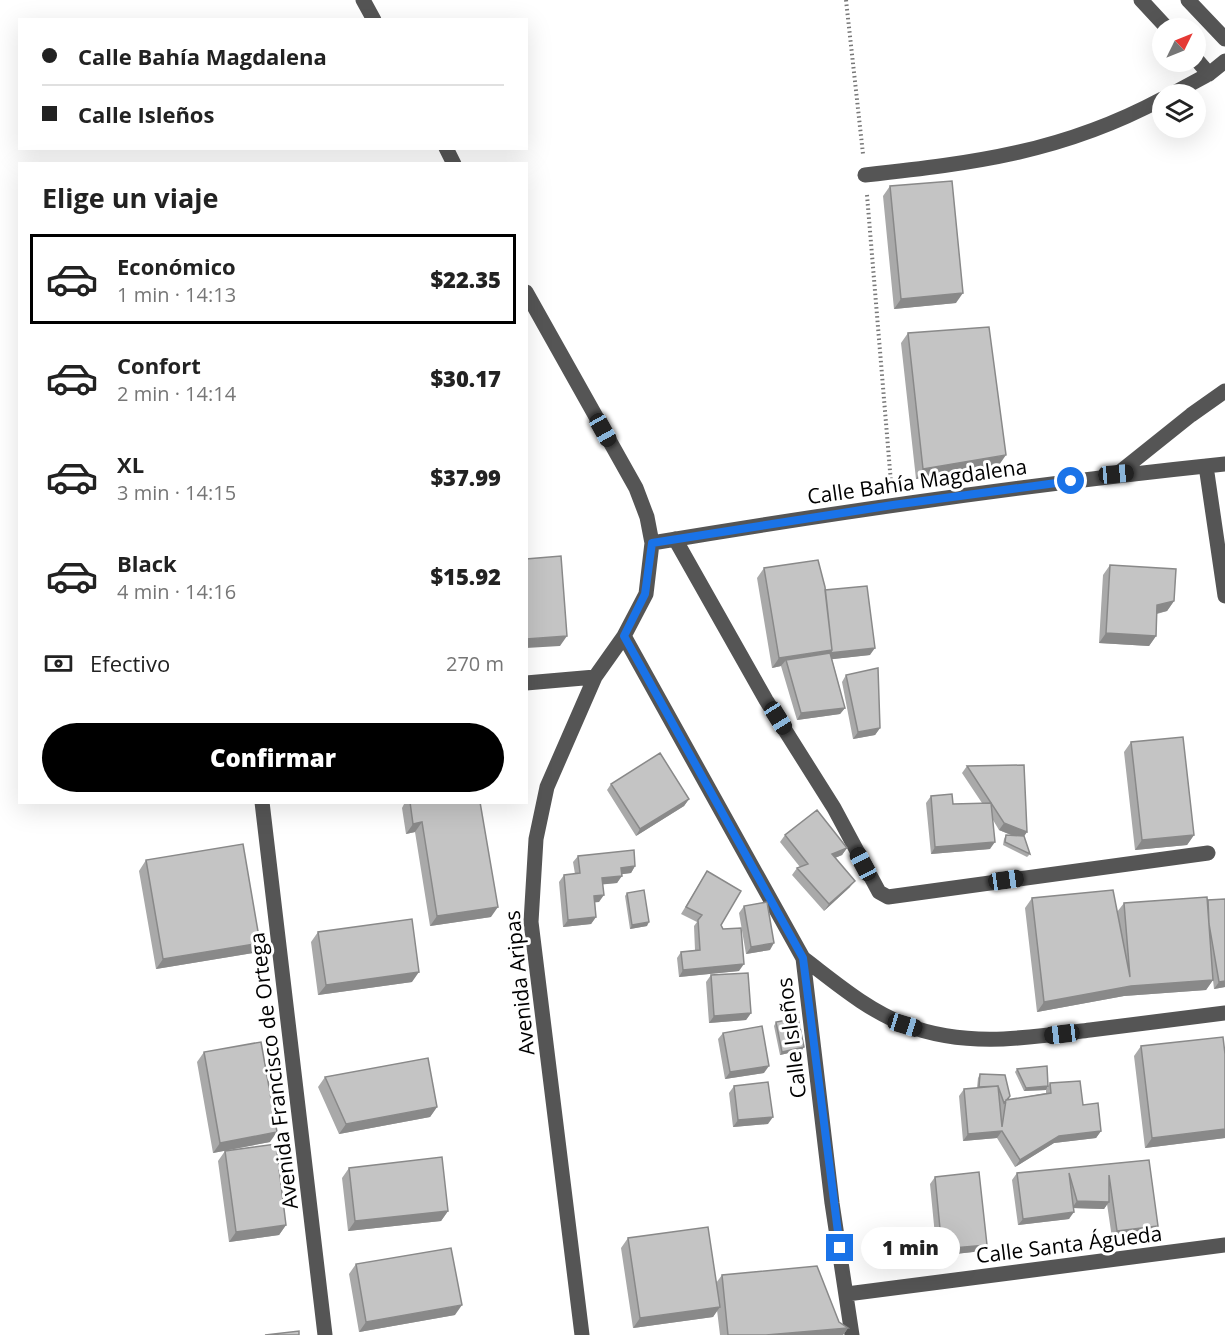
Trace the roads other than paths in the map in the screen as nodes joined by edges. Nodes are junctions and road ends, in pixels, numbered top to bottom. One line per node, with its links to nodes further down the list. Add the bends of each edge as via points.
1 (363, 0): 4 (street)
2 (1141, 0): 5 (street)
3 (1188, 0): 6 (street)
4 (373, 18)
5 (1158, 18)
6 (1225, 39)
7 (1225, 62): 9 (street)
8 (1206, 71): 9 (street)
9 (1209, 74): 10 (street)
10 (1190, 84)
11 (1152, 103): 12 (street, via 1077,137 1018,154 960,165)
12 (865, 175)
13 (528, 296): 19 (street, Avenida Aripas, via 636,489)
14 (1225, 391): 17 (street)
15 (1225, 464): 16 (street, Calle Bahía Magdalena)
16 (1206, 466): 17 (street, Calle Bahía Magdalena); 20 (street)
17 (1116, 474): 18 (street, Calle Bahía Magdalena)
18 (675, 539): 19 (street, Calle Bahía Magdalena); 25 (street, via 766,700 834,808 879,892 888,897)
19 (652, 543): 21 (street, Avenida Aripas, via 645,594)
20 (1225, 596)
21 (624, 636): 22 (street, Avenida Aripas); 26 (street, Calle Isleños)
22 (595, 677): 23 (street); 31 (street, Avenida Aripas, via 547,787 536,839 531,922)
23 (528, 683)
24 (262, 804): 30 (street, Avenida Francisco de Ortega)
25 (1208, 853)
26 (803, 958): 27 (street, via 865,1005 905,1025 972,1040 1015,1039); 29 (street, Calle Isleños, via 832,1203)
27 (1225, 1013)
28 (1225, 1245): 29 (street, Calle Santa Águeda)
29 (847, 1294): 32 (street, Calle Isleños)
30 (325, 1335)
31 (582, 1335)
32 (852, 1335)

